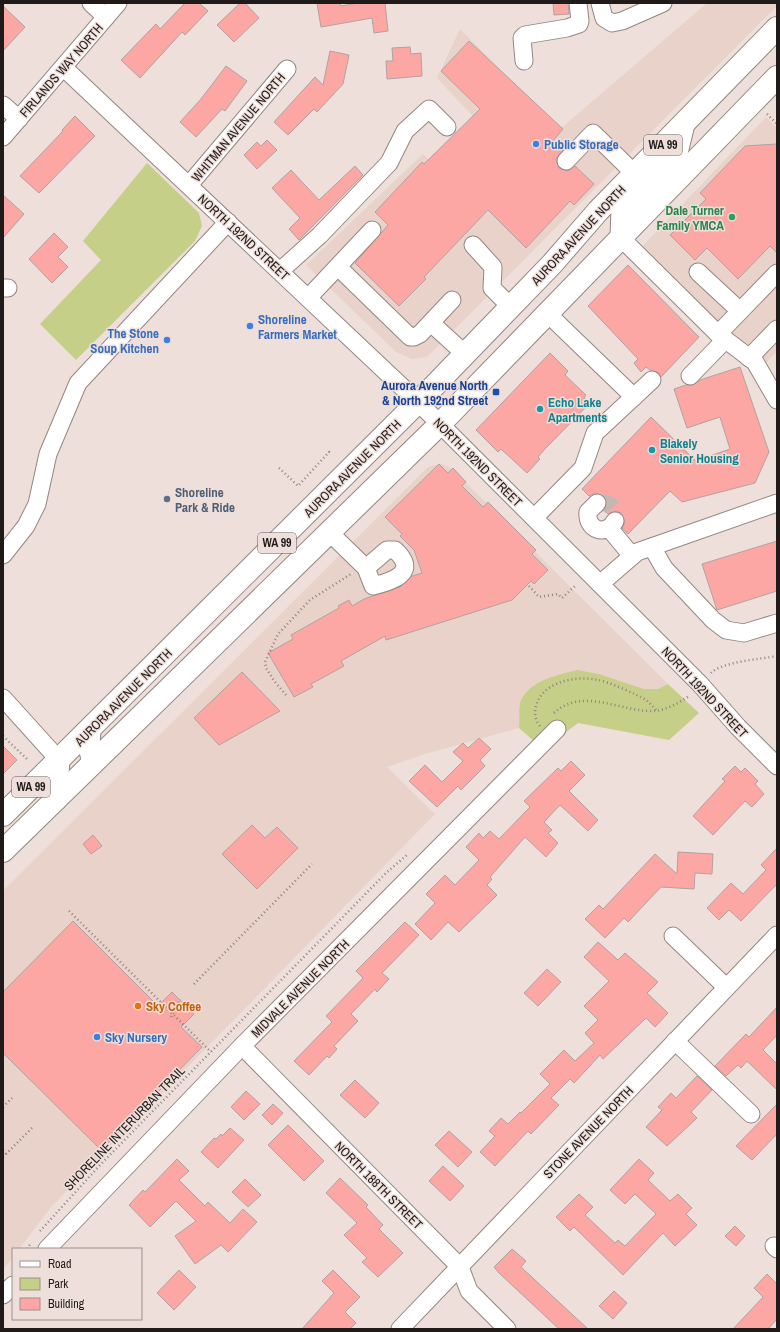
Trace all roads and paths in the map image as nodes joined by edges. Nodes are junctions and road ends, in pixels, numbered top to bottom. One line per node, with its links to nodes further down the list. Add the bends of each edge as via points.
1 (91, 3): 6 (street)
2 (118, 3): 6 (street, FIRLANDS WAY NORTH)
3 (578, 3): 8 (street, via 579,24 525,35 522,38)
4 (600, 3): 5 (street, via 604,18 612,23)
5 (663, 3)
6 (106, 17): 9 (street, FIRLANDS WAY NORTH)
7 (777, 28): 15 (highway, AURORA AVENUE NORTH / WA 99)
8 (524, 61)
9 (64, 68): 14 (street, FIRLANDS WAY NORTH); 21 (street, NORTH 192ND STREET)
10 (287, 69): 21 (street, WHITMAN AVENUE NORTH)
11 (775, 83): 24 (highway, AURORA AVENUE NORTH / WA 99)
12 (3, 105): 14 (street)
13 (769, 116): 16 (path)
14 (19, 120): 18 (street, FIRLANDS WAY NORTH)
15 (684, 124): 20 (highway, AURORA AVENUE NORTH / WA 99); 24 (main road, via 677,153 622,208)
16 (777, 124)
17 (447, 127): 27 (street, via 429,110 424,114 405,131 389,163 320,235)
18 (3, 137)
19 (566, 161): 20 (street, via 593,133)
20 (635, 174): 32 (highway, AURORA AVENUE NORTH / WA 99, via 598,210)
21 (189, 185): 22 (street, NORTH 192ND STREET)
22 (228, 222): 27 (street, NORTH 192ND STREET); 53 (street, via 78,383 48,454 37,504 26,526)
23 (372, 230): 26 (street)
24 (621, 238): 34 (highway, AURORA AVENUE NORTH / WA 99); 37 (street)
25 (473, 245): 32 (street, via 493,266 492,288)
26 (338, 267): 30 (street); 35 (street, via 410,337 420,334)
27 (280, 271): 30 (street, NORTH 192ND STREET)
28 (698, 272): 33 (street)
29 (777, 273): 33 (street)
30 (308, 298): 44 (street, NORTH 192ND STREET)
31 (452, 300): 35 (street)
32 (511, 307): 38 (highway, AURORA AVENUE NORTH / WA 99)
33 (740, 311): 37 (street)
34 (547, 314): 42 (street); 45 (highway, AURORA AVENUE NORTH / WA 99)
35 (431, 323): 38 (street)
36 (777, 329): 39 (street)
37 (722, 337): 39 (street); 40 (street)
38 (465, 354): 44 (highway, AURORA AVENUE NORTH / WA 99)
39 (749, 358): 43 (street, via 755,362)
40 (690, 376)
41 (652, 380): 42 (street)
42 (634, 398): 50 (street, via 595,433 583,468)
43 (777, 400)
44 (418, 402): 45 (street, NORTH 192ND STREET); 67 (highway, AURORA AVENUE NORTH / WA 99)
45 (440, 424): 50 (street, NORTH 192ND STREET); 51 (highway, AURORA AVENUE NORTH / WA 99)
46 (331, 455): 47 (path, via 329,452 298,486)
47 (279, 468)
48 (596, 503): 54 (street, via 588,512 589,522 595,529 604,530 612,525)
49 (777, 503): 52 (street)
50 (534, 518): 56 (street, NORTH 192ND STREET)
51 (329, 532): 55 (street); 72 (highway, AURORA AVENUE NORTH / WA 99)
52 (652, 547): 54 (street); 59 (street, via 664,568 713,620 726,630 744,633)
53 (3, 555)
54 (632, 556): 56 (street)
55 (363, 566): 55 (street, via 375,591 405,571 406,566 404,558 395,550 387,550); 62 (path, via 310,600 278,634 265,662 266,668)
56 (600, 584): 73 (street, NORTH 192ND STREET)
57 (529, 586): 58 (path, via 539,597 558,594 562,598)
58 (575, 586)
59 (777, 622)
60 (777, 656): 61 (path, via 714,669)
61 (709, 674)
62 (286, 695)
63 (689, 696): 66 (path, via 676,704)
64 (3, 698): 71 (street)
65 (586, 700): 66 (path, via 638,710)
66 (657, 710): 68 (path, via 645,700 598,680 567,680 555,684 537,699 536,722)
67 (90, 729): 71 (highway, AURORA AVENUE NORTH / WA 99); 72 (main road)
68 (552, 735): 88 (street, MIDVALE AVENUE NORTH)
69 (3, 736): 70 (path)
70 (28, 760)
71 (59, 760): 74 (main road); 75 (highway, AURORA AVENUE NORTH / WA 99)
72 (93, 763): 74 (highway, AURORA AVENUE NORTH / WA 99)
73 (777, 766)
74 (56, 800): 76 (highway, AURORA AVENUE NORTH / WA 99)
75 (3, 815)
76 (3, 851)
77 (312, 864): 81 (path)
78 (69, 910): 84 (path)
79 (777, 935): 82 (street, STONE AVENUE NORTH)
80 (673, 936): 82 (street)
81 (194, 984)
82 (726, 987): 87 (street, STONE AVENUE NORTH)
83 (180, 999): 84 (path)
84 (174, 1014): 85 (path); 89 (path)
85 (171, 1017)
86 (239, 1024): 89 (path, SHORELINE INTERURBAN TRAIL)
87 (675, 1041): 92 (street); 100 (street, STONE AVENUE NORTH)
88 (242, 1046): 98 (street, MIDVALE AVENUE NORTH); 100 (street, NORTH 188TH STREET)
89 (211, 1052): 97 (path, SHORELINE INTERURBAN TRAIL, via 101,1164)
90 (12, 1098): 91 (path)
91 (3, 1107)
92 (751, 1114)
93 (32, 1128): 95 (path)
94 (3, 1150): 95 (path)
95 (6, 1154): 96 (path)
96 (3, 1157)
97 (39, 1233)
98 (41, 1244): 99 (path)
99 (30, 1248)
100 (460, 1267): 103 (street, STONE AVENUE NORTH); 104 (street, NORTH 188TH STREET, via 469,1291)
101 (12, 1286): 102 (street)
102 (3, 1295)
103 (400, 1329)
104 (507, 1329)

